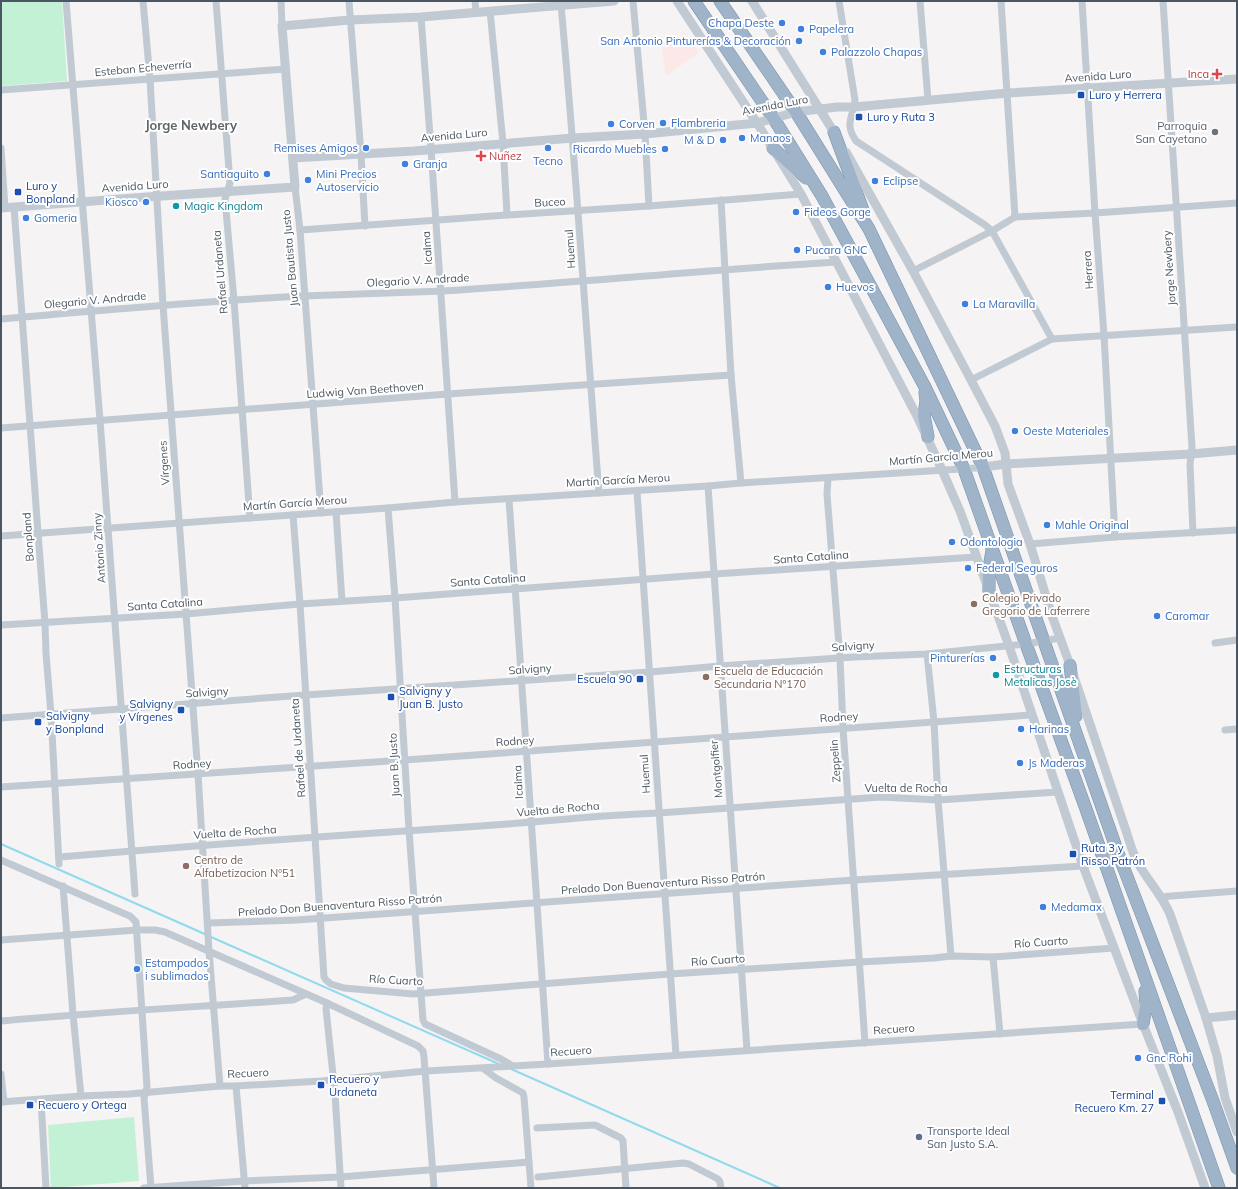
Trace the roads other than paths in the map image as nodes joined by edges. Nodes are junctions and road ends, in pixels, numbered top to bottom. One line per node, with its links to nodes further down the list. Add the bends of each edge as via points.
1 (66, 1): 29 (street, Antonio Zinny)
2 (143, 1): 26 (street, Vírgenes)
3 (216, 1): 25 (street, Rafael Urdaneta)
4 (281, 1): 23 (street, Juan Bautista Justo)
5 (349, 1): 22 (street)
6 (475, 1): 20 (street)
7 (614, 1): 18 (street)
8 (633, 1): 40 (street)
9 (676, 1): 38 (street)
10 (694, 1): 37 (highway)
11 (720, 1): 36 (highway)
12 (752, 1): 35 (street)
13 (839, 1): 34 (street)
14 (920, 1): 33 (street)
15 (1001, 1): 32 (street)
16 (1082, 1): 30 (street, Herrera)
17 (1163, 1): 28 (street, Jorge Newbery)
18 (561, 5): 19 (street); 41 (street, Huemul)
19 (490, 11): 20 (street); 42 (street)
20 (476, 12): 21 (street)
21 (421, 17): 22 (street); 45 (street, Icalma)
22 (350, 20): 23 (street); 46 (street)
23 (282, 26): 24 (street, Juan Bautista Justo)
24 (286, 69): 25 (street, Esteban Echeverría); 47 (street, Juan Bautista Justo)
25 (221, 74): 26 (street, Esteban Echeverría); 50 (street, Rafael Urdaneta, via 230,183)
26 (150, 79): 29 (street, Esteban Echeverría); 52 (street, Vírgenes)
27 (1237, 79): 28 (street, Avenida Luro)
28 (1169, 84): 30 (street, Avenida Luro); 58 (street, Jorge Newbery)
29 (73, 85): 31 (street, Esteban Echeverría); 54 (street, Antonio Zinny)
30 (1088, 89): 32 (street, Avenida Luro); 60 (street, Herrera)
31 (1, 90)
32 (1008, 93): 33 (street, Avenida Luro); 62 (street)
33 (928, 100): 34 (street, Avenida Luro)
34 (854, 107): 35 (street, Avenida Luro); 67 (street, via 849,126 856,141)
35 (820, 109): 36 (street, Avenida Luro); 39 (street)
36 (796, 112): 37 (street, Avenida Luro); 65 (highway)
37 (774, 118): 38 (street, Avenida Luro); 49 (highway)
38 (757, 123): 40 (street, Avenida Luro); 44 (street)
39 (834, 132): 65 (highway); 70 (street)
40 (645, 134): 41 (street, Avenida Luro); 56 (street)
41 (573, 138): 42 (street, Avenida Luro); 59 (street, Huemul)
42 (504, 143): 45 (street, Avenida Luro); 61 (street)
43 (1, 148): 57 (street, Bonpland)
44 (773, 148): 49 (highway); 51 (street)
45 (431, 149): 46 (street, Avenida Luro); 63 (street, Icalma)
46 (361, 154): 47 (street, Avenida Luro); 64 (street)
47 (293, 158): 48 (street, Juan Bautista Justo)
48 (295, 187): 50 (street, Avenida Luro); 66 (street, Juan Bautista Justo)
49 (818, 190): 86 (highway)
50 (228, 191): 52 (street, Avenida Luro); 74 (street, Rafael Urdaneta, via 225,199)
51 (801, 194): 53 (street, Buceo); 68 (street)
52 (157, 196): 54 (street, Avenida Luro); 75 (street, Vírgenes)
53 (721, 200): 56 (street, Buceo); 69 (street)
54 (83, 202): 57 (street, Avenida Luro); 76 (street, Antonio Zinny)
55 (1237, 203): 58 (street)
56 (649, 206): 59 (street, Buceo)
57 (6, 208): 77 (street, Bonpland)
58 (1176, 208): 60 (street); 80 (street, Jorge Newbery)
59 (578, 211): 61 (street, Buceo); 71 (street, Huemul)
60 (1095, 213): 62 (street); 81 (street, Herrera)
61 (507, 215): 63 (street, Buceo)
62 (1015, 217): 67 (street)
63 (436, 220): 64 (street, Buceo); 72 (street, Icalma)
64 (365, 226): 66 (street, Buceo)
65 (868, 229): 99 (highway)
66 (300, 230): 73 (street, Juan Bautista Justo)
67 (992, 231): 70 (street); 82 (street)
68 (837, 262): 69 (street, Olegario V. Andrade); 94 (street)
69 (725, 269): 71 (street, Olegario V. Andrade); 83 (street)
70 (912, 272): 84 (street)
71 (583, 281): 72 (street, Olegario V. Andrade); 85 (street, Huemul)
72 (441, 291): 73 (street, Olegario V. Andrade); 87 (street, Icalma)
73 (305, 296): 74 (street, Olegario V. Andrade); 88 (street, Juan Bautista Justo)
74 (234, 300): 75 (street, Olegario V. Andrade); 89 (street, Rafael Urdaneta)
75 (163, 305): 76 (street, Olegario V. Andrade); 90 (street, Vírgenes)
76 (91, 311): 77 (street, Olegario V. Andrade); 91 (street, Antonio Zinny)
77 (22, 317): 78 (street, Olegario V. Andrade); 92 (street, Bonpland)
78 (1, 319)
79 (1237, 326): 80 (street)
80 (1185, 330): 81 (street); 96 (street, Jorge Newbery)
81 (1104, 335): 82 (street); 97 (street, Herrera)
82 (1052, 339): 84 (street)
83 (731, 375): 85 (street, Ludwig Van Beethoven); 103 (street)
84 (971, 380): 98 (street, via 995,426)
85 (590, 385): 87 (street, Ludwig Van Beethoven); 106 (street, Huemul)
86 (925, 387): 94 (highway, via 924,415); 100 (highway)
87 (448, 394): 88 (street, Ludwig Van Beethoven); 108 (street, Icalma)
88 (314, 405): 89 (street, Ludwig Van Beethoven); 111 (street, Juan Bautista Justo)
89 (242, 410): 90 (street, Ludwig Van Beethoven); 113 (street, Rafael Urdaneta)
90 (171, 415): 91 (street, Ludwig Van Beethoven); 114 (street, Vírgenes)
91 (100, 420): 92 (street, Ludwig Van Beethoven); 115 (street, Antonio Zinny)
92 (30, 425): 93 (street, Ludwig Van Beethoven); 117 (street, Bonpland)
93 (1, 428)
94 (928, 437): 101 (street)
95 (1237, 450): 96 (street, Martín García Merou)
96 (1191, 454): 97 (street, Martín García Merou); 118 (street, Jorge Newbery)
97 (1111, 458): 98 (street, Martín García Merou); 120 (street, Herrera)
98 (1006, 464): 99 (street, Martín García Merou); 121 (street, via 1008,484)
99 (983, 467): 100 (street, Martín García Merou); 138 (highway)
100 (964, 469): 101 (street, Martín García Merou); 122 (highway)
101 (942, 470): 102 (street, Martín García Merou); 123 (street)
102 (828, 478): 103 (street, Martín García Merou); 124 (street, Zeppelin)
103 (741, 483): 104 (street, Martín García Merou)
104 (708, 486): 105 (street, Martín García Merou); 125 (street, Montgolfier)
105 (637, 491): 106 (street, Martín García Merou); 126 (street, Huemul)
106 (599, 492): 107 (street, Martín García Merou)
107 (509, 499): 108 (street, Martín García Merou); 127 (street, Icalma)
108 (455, 502): 109 (street, Martín García Merou)
109 (388, 508): 110 (street, Martín García Merou); 129 (street, Juan B. Justo)
110 (336, 512): 111 (street, Martín García Merou); 130 (street)
111 (321, 513): 112 (street, Martín García Merou)
112 (293, 515): 113 (street, Martín García Merou); 131 (street, Rafael de Urdaneta)
113 (250, 518): 114 (street, Martín García Merou)
114 (180, 523): 115 (street, Martín García Merou); 132 (street, Vírgenes)
115 (108, 529): 117 (street, Martín García Merou); 133 (street, Antonio Zinny)
116 (1237, 530): 118 (street)
117 (38, 533): 119 (street, Martín García Merou); 134 (street, Bonpland)
118 (1193, 533): 120 (street)
119 (1, 536)
120 (1115, 537): 121 (street)
121 (1030, 544): 136 (street)
122 (992, 550): 128 (highway); 140 (highway)
123 (976, 557): 124 (street, Santa Catalina); 128 (street)
124 (832, 566): 125 (street, Santa Catalina); 143 (street, Zeppelin)
125 (714, 574): 126 (street, Santa Catalina); 145 (street, Montgolfier)
126 (642, 580): 127 (street, Santa Catalina); 146 (street, Huemul)
127 (516, 589): 129 (street, Santa Catalina); 147 (street, Icalma)
128 (989, 591): 141 (street)
129 (395, 598): 130 (street, Santa Catalina); 148 (street, Juan B. Justo)
130 (342, 601): 131 (street, Santa Catalina)
131 (300, 604): 132 (street, Santa Catalina); 149 (street, Rafael de Urdaneta)
132 (186, 614): 133 (street, Santa Catalina); 150 (street, Vírgenes)
133 (115, 618): 134 (street, Santa Catalina); 151 (street, Antonio Zinny)
134 (45, 623): 135 (street, Santa Catalina); 152 (street, Bonpland)
135 (1, 626)
136 (1060, 638): 138 (street, Salvigny); 144 (street)
137 (1237, 640): 139 (street)
138 (1045, 641): 140 (street, Salvigny); 160 (highway)
139 (1215, 643)
140 (1026, 644): 141 (street, Salvigny); 181 (highway)
141 (1009, 646): 142 (street, Salvigny); 153 (street)
142 (927, 654): 143 (street, Salvigny); 155 (street)
143 (840, 658): 145 (street, Salvigny); 156 (street, Zeppelin)
144 (1070, 665): 160 (highway); 191 (street, via 1130,844 1139,865)
145 (720, 666): 146 (street, Salvigny); 159 (street, Montgolfier)
146 (650, 672): 147 (street, Salvigny); 161 (street, Huemul)
147 (522, 680): 148 (street, Salvigny); 162 (street, Icalma)
148 (401, 689): 149 (street, Salvigny); 163 (street, Juan B. Justo)
149 (305, 695): 150 (street, Salvigny); 164 (street, Rafael de Urdaneta)
150 (193, 704): 151 (street, Salvigny); 165 (street, Vírgenes)
151 (122, 709): 152 (street, Salvigny); 166 (street, Antonio Zinny)
152 (51, 714): 154 (street, Salvigny); 167 (street, Bonpland)
153 (1031, 715): 155 (street, Rodney); 169 (street)
154 (1, 718)
155 (934, 722): 156 (street, Rodney); 171 (street)
156 (843, 728): 159 (street, Rodney); 170 (street, Zeppelin)
157 (1237, 729): 158 (street)
158 (1225, 730)
159 (725, 737): 161 (street, Rodney); 172 (street, Montgolfier)
160 (1078, 737): 179 (highway)
161 (654, 742): 162 (street, Rodney); 173 (street, Huemul)
162 (527, 751): 163 (street, Rodney); 174 (street, Icalma)
163 (405, 760): 164 (street, Rodney); 175 (street, Juan B. Justo)
164 (311, 766): 165 (street, Rodney); 176 (street, Rafael de Urdaneta)
165 (198, 774): 166 (street, Rodney); 177 (street, Vírgenes)
166 (126, 779): 167 (street, Rodney); 178 (street, Antonio Zinny)
167 (55, 784): 168 (street, Rodney); 182 (street, Bonpland)
168 (1, 788)
169 (1058, 792): 171 (street, Vuelta de Rocha); 183 (street)
170 (849, 799): 171 (street, Vuelta de Rocha, via 881,797); 172 (street, Vuelta de Rocha); 185 (street, Zeppelin)
171 (938, 800): 184 (street)
172 (731, 808): 173 (street, Vuelta de Rocha); 187 (street, Montgolfier)
173 (659, 813): 174 (street, Vuelta de Rocha); 190 (street, Huemul)
174 (531, 822): 175 (street, Vuelta de Rocha); 192 (street, Icalma)
175 (409, 830): 176 (street, Vuelta de Rocha); 193 (street, Juan B. Justo)
176 (315, 838): 177 (street, Vuelta de Rocha); 194 (street, Rafael de Urdaneta)
177 (203, 846): 178 (street, Vuelta de Rocha); 195 (street, Vírgenes)
178 (132, 851): 182 (street, Vuelta de Rocha); 189 (street, Antonio Zinny)
179 (1118, 853): 181 (street, Prelado Don Buenaventura Risso Patrón); 239 (highway)
180 (1, 860): 186 (street)
181 (1103, 860): 183 (street, Prelado Don Buenaventura Risso Patrón); 206 (highway)
182 (60, 861)
183 (1083, 866): 184 (street, Prelado Don Buenaventura Risso Patrón); 199 (street)
184 (945, 875): 185 (street, Prelado Don Buenaventura Risso Patrón); 201 (street)
185 (854, 880): 187 (street, Prelado Don Buenaventura Risso Patrón); 203 (street, Zeppelin)
186 (63, 886): 196 (street, via 130,916 136,922); 197 (street)
187 (735, 888): 190 (street, Prelado Don Buenaventura Risso Patrón); 204 (street, Montgolfier)
188 (1237, 892): 191 (street)
189 (136, 894)
190 (665, 894): 192 (street, Prelado Don Buenaventura Risso Patrón); 205 (street, Huemul)
191 (1162, 898): 216 (street, via 1170,914)
192 (537, 903): 193 (street, Prelado Don Buenaventura Risso Patrón); 208 (street, Icalma)
193 (415, 911): 194 (street, Prelado Don Buenaventura Risso Patrón); 209 (street, Juan B. Justo)
194 (321, 918): 195 (street, Prelado Don Buenaventura Risso Patrón); 207 (street, Rafael de Urdaneta)
195 (208, 923): 200 (street, Vírgenes)
196 (137, 930): 197 (street); 200 (street, via 165,932); 213 (street)
197 (67, 935): 198 (street); 214 (street)
198 (1, 940)
199 (1114, 948): 202 (street, Río Cuarto); 218 (street)
200 (209, 951): 210 (street); 212 (street)
201 (951, 956): 202 (street, Río Cuarto); 203 (street, Río Cuarto)
202 (993, 956): 219 (street)
203 (860, 962): 204 (street, Río Cuarto); 220 (street, Zeppelin)
204 (741, 970): 205 (street, Río Cuarto); 221 (street, Montgolfier)
205 (670, 974): 208 (street, Río Cuarto); 222 (street, Huemul)
206 (1144, 974): 218 (highway, via 1146,1006); 253 (highway)
207 (326, 980): 209 (street, Río Cuarto, via 344,988)
208 (542, 984): 209 (street, Río Cuarto); 223 (street, Icalma)
209 (421, 993): 224 (street, Juan B. Justo, via 422,1020 425,1024)
210 (306, 994): 211 (street); 212 (street, via 293,1000)
211 (327, 1003): 226 (street, via 418,1046 423,1051); 228 (street)
212 (214, 1006): 213 (street); 229 (street)
213 (143, 1011): 214 (street); 231 (street)
214 (73, 1014): 217 (street); 232 (street)
215 (1237, 1015): 216 (street)
216 (1206, 1018): 236 (street, via 1225,1098)
217 (1, 1021)
218 (1143, 1024): 219 (street, Recuero); 252 (street)
219 (1000, 1034): 220 (street, Recuero)
220 (865, 1043): 221 (street, Recuero)
221 (747, 1050): 222 (street, Recuero)
222 (676, 1055): 223 (street, Recuero)
223 (548, 1064): 224 (street, Recuero)
224 (514, 1066): 225 (street, Recuero)
225 (484, 1068): 226 (street, Recuero); 237 (street, via 523,1093)
226 (426, 1071): 228 (street, Recuero); 240 (street)
227 (1, 1074): 234 (street)
228 (333, 1079): 230 (street, Recuero); 242 (street)
229 (220, 1086): 230 (street, Recuero); 231 (street, Recuero)
230 (236, 1086): 243 (street)
231 (146, 1092): 232 (street, Recuero); 247 (street, via 144,1098)
232 (81, 1096): 233 (street, Recuero)
233 (41, 1100): 234 (street, Recuero); 245 (street)
234 (2, 1102)
235 (537, 1128): 238 (street, via 594,1125 623,1141)
236 (1237, 1132)
237 (529, 1162): 240 (street); 250 (street)
238 (625, 1168): 241 (street); 244 (street, via 689,1164 718,1178); 251 (street)
239 (1237, 1168)
240 (432, 1170): 242 (street); 249 (street)
241 (538, 1176)
242 (340, 1177): 243 (street); 248 (street)
243 (245, 1185): 247 (street)
244 (721, 1185)
245 (46, 1188)
246 (144, 1188): 247 (street)
247 (151, 1188)
248 (341, 1188)
249 (434, 1188)
250 (531, 1188)
251 (626, 1188)
252 (1205, 1188)
253 (1219, 1188)

